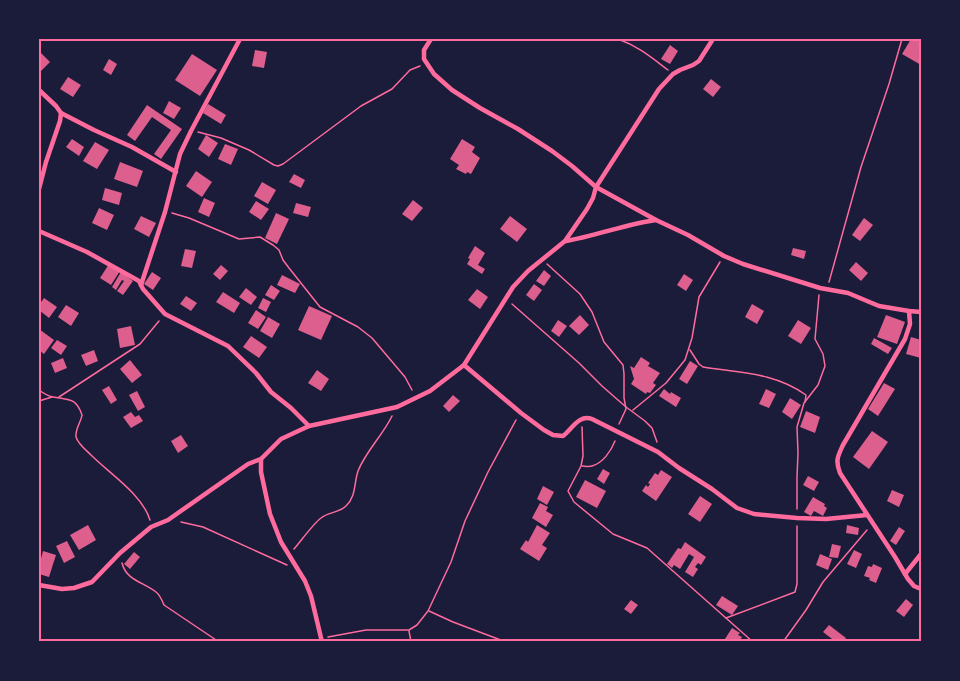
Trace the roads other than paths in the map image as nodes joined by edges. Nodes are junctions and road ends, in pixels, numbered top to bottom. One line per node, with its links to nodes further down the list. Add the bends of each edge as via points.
1 (240, 39): 8 (street, via 191,131)
2 (431, 39): 9 (street, via 424,59 434,75 552,151)
3 (713, 39): 9 (street, via 699,61 672,74 659,89)
4 (39, 90): 5 (street)
5 (61, 113): 7 (street); 8 (street)
6 (39, 161): 7 (street)
7 (46, 162): 10 (street)
8 (176, 172): 14 (street)
9 (596, 187): 11 (street); 13 (street)
10 (39, 189)
11 (656, 220): 13 (street); 15 (street, via 743,264 848,293 879,306)
12 (39, 231): 14 (street, via 87,252)
13 (565, 242): 17 (street, via 520,279)
14 (141, 285): 18 (street, via 165,314 228,346)
15 (909, 311): 16 (street); 20 (street, via 905,339 837,458 840,472)
16 (921, 312)
17 (464, 365): 18 (street, via 430,391 397,407); 20 (street, via 553,435 562,436 581,419 592,419 657,452 737,508 754,514 797,518)
18 (309, 426): 19 (street, via 281,439)
19 (261, 459): 23 (street, via 151,527 92,582 62,589); 25 (street, via 270,514 281,542 305,581)
20 (867, 515): 22 (street)
21 (921, 554): 22 (street)
22 (905, 574): 24 (street)
23 (39, 585)
24 (921, 590)
25 (322, 640)

